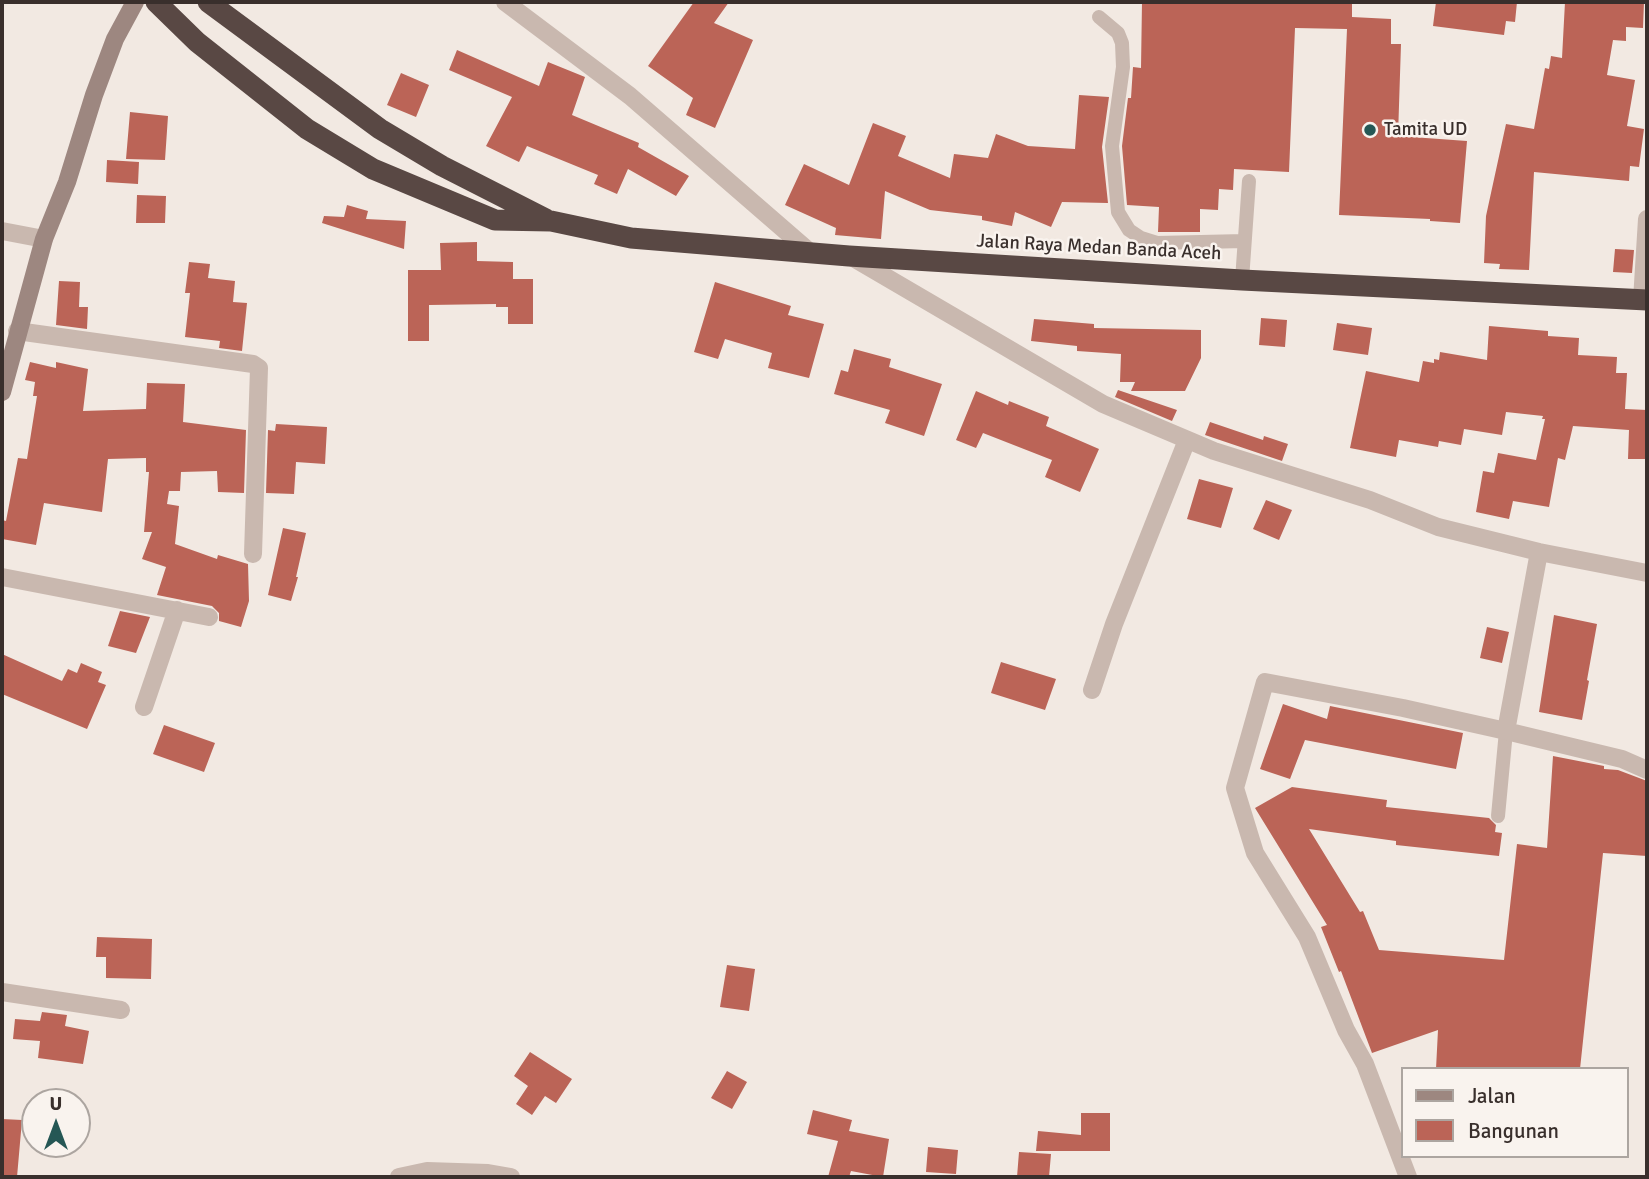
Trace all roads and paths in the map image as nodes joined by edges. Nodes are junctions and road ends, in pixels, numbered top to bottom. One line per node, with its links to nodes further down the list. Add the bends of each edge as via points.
1 (135, 2): 10 (street, via 115,39)
2 (156, 2): 8 (highway, Jalan Raya Medan Banda Aceh, via 197,42 283,111 373,169 495,220)
3 (505, 2): 12 (street, via 630,96)
4 (215, 7): 8 (highway, Jalan Raya Medan Banda Aceh, via 380,130)
5 (1099, 18): 11 (lane, via 1118,33 1122,43 1112,146 1118,212 1129,230 1157,243)
6 (1249, 181): 11 (lane)
7 (1647, 219): 15 (street)
8 (551, 222): 12 (highway, Jalan Raya Medan Banda Aceh, via 631,237)
9 (2, 231): 10 (street)
10 (44, 239): 16 (street)
11 (1244, 241): 14 (lane)
12 (811, 253): 13 (highway, Jalan Raya Medan Banda Aceh)
13 (849, 256): 14 (highway, Jalan Raya Medan Banda Aceh); 18 (street, via 1103,404)
14 (1242, 280): 15 (highway, Jalan Raya Medan Banda Aceh)
15 (1645, 300)
16 (17, 331): 17 (street); 20 (street, via 259,368)
17 (2, 393)
18 (1188, 440): 19 (street, via 1438,527); 25 (street)
19 (1539, 552): 21 (street); 27 (street)
20 (253, 554)
21 (1647, 573)
22 (2, 577): 23 (street)
23 (177, 610): 24 (street); 26 (street)
24 (209, 617)
25 (1092, 690)
26 (144, 707)
27 (1506, 731): 28 (street); 29 (lane); 32 (street, via 1265,682 1235,788 1255,853 1307,937 1365,1064)
28 (1647, 770)
29 (1498, 816)
30 (2, 992): 31 (street)
31 (121, 1010)
32 (1400, 1156)
33 (1401, 1158): 36 (street)
34 (399, 1177): 35 (street, via 427,1171)
35 (511, 1177)
36 (1408, 1177)

